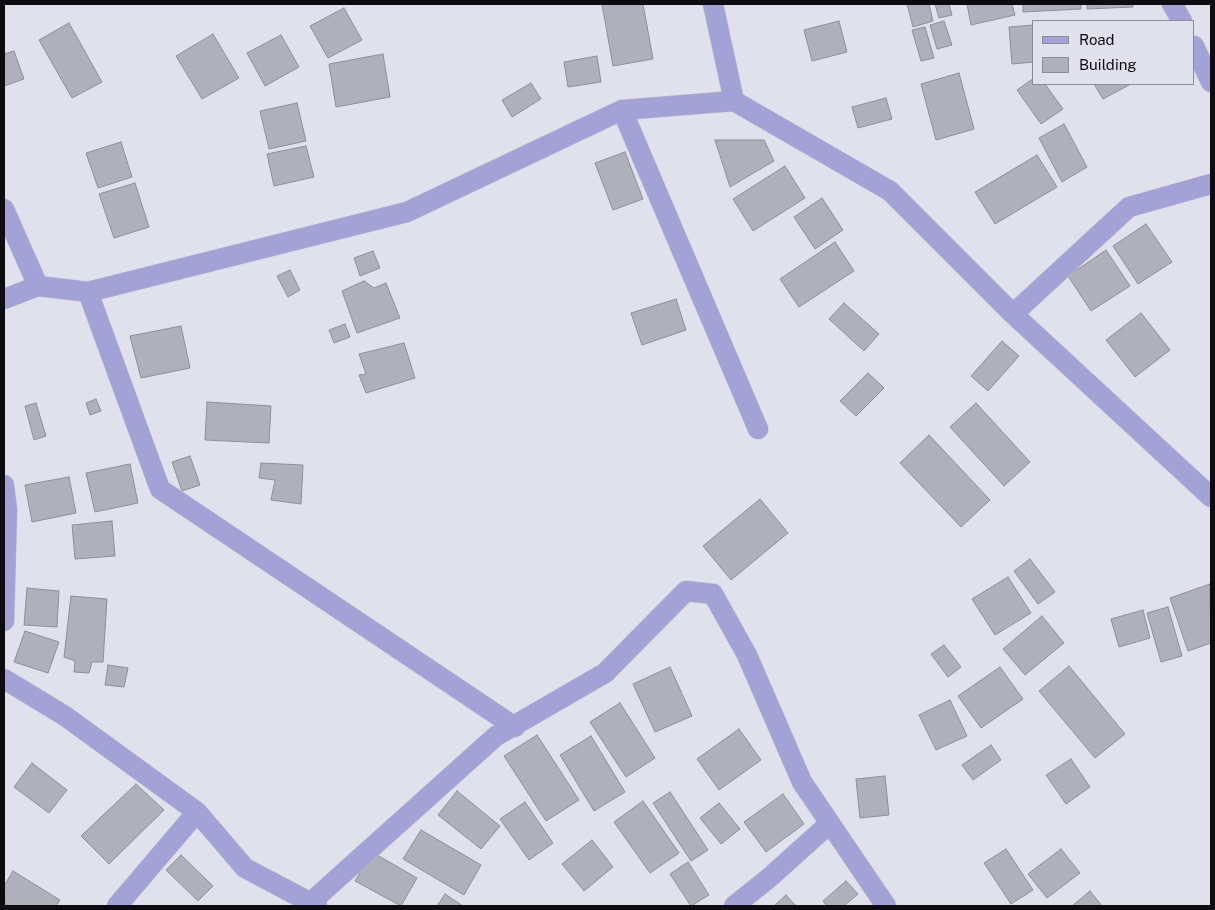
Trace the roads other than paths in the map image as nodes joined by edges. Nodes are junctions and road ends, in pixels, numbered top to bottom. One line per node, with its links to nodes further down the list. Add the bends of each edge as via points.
1 (713, 4): 6 (street)
2 (1172, 4): 3 (street)
3 (1181, 20)
4 (1195, 48): 5 (street)
5 (1211, 82)
6 (734, 100): 7 (street); 13 (street, via 890,191)
7 (622, 110): 11 (street, via 407,212); 14 (street)
8 (1211, 184): 13 (street, via 1129,207)
9 (4, 209): 10 (street)
10 (38, 286): 11 (street); 12 (street)
11 (88, 292): 19 (street, via 160,489)
12 (4, 299)
13 (1013, 314): 16 (street)
14 (758, 429)
15 (4, 485): 17 (street, via 7,510)
16 (1211, 497)
17 (4, 621)
18 (4, 679): 20 (street, via 65,716)
19 (515, 727): 21 (street, via 606,673 686,591 713,594 746,655 802,782); 22 (street, via 496,736)
20 (197, 812): 22 (street, via 245,868); 23 (street)
21 (829, 824): 24 (street); 25 (street)
22 (314, 905)
23 (117, 906)
24 (734, 906)
25 (886, 906)

